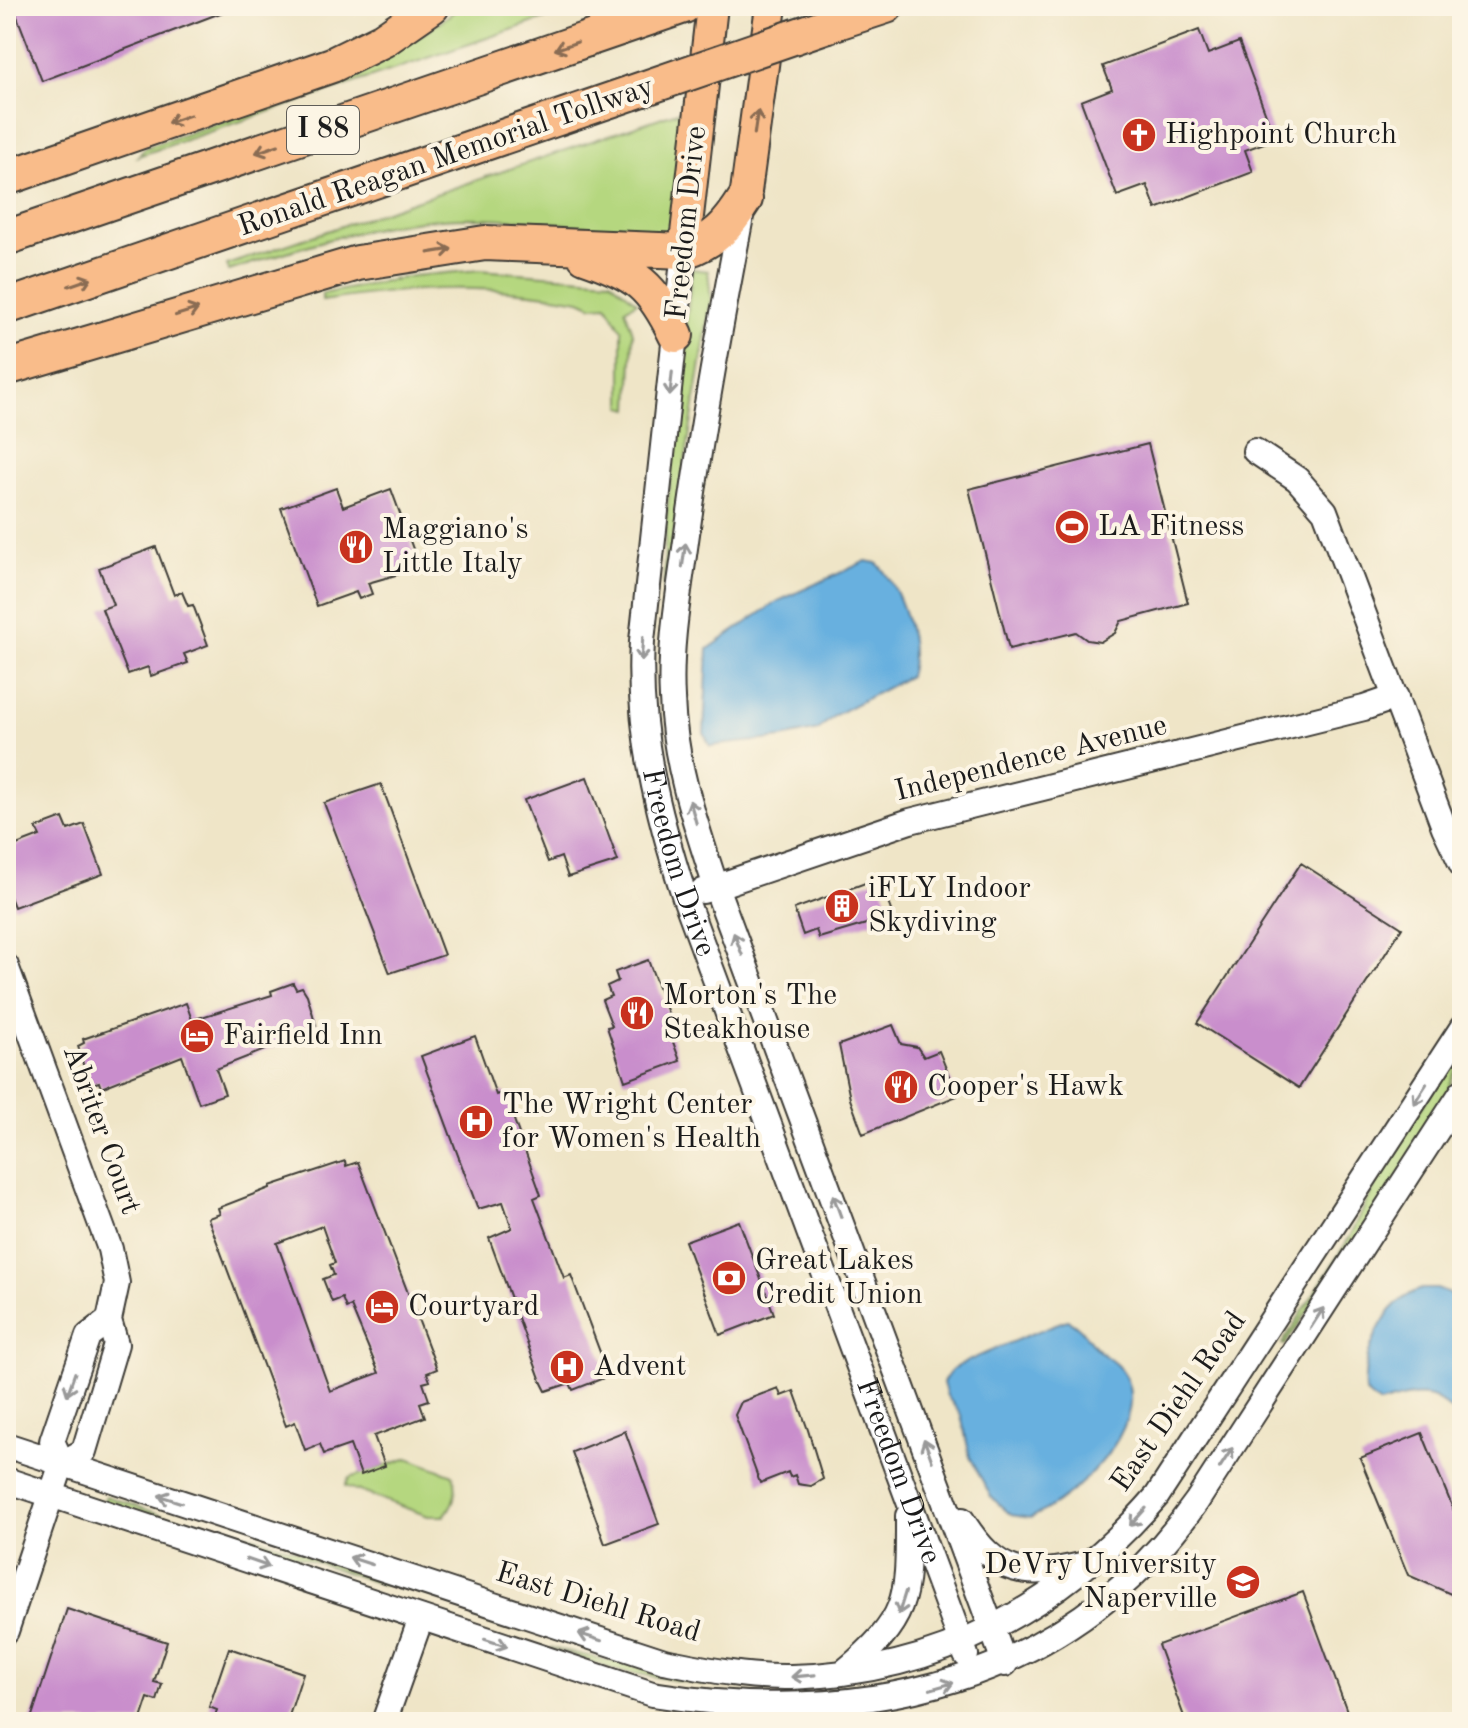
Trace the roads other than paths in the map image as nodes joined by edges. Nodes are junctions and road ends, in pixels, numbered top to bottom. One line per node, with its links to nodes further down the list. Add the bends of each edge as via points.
1 (395, 6): 7 (highway)
2 (432, 6): 7 (highway, via 383,40)
3 (684, 6): 10 (highway, I 88, one-way to 10)
4 (712, 6): 12 (main road, Freedom Drive)
5 (771, 6): 9 (main road, Freedom Drive, one-way to 5)
6 (886, 6): 13 (highway, Ronald Reagan Memorial Tollway / I 88, one-way to 6, bridge)
7 (253, 94): 8 (highway, one-way to 8)
8 (6, 178)
9 (745, 199): 12 (highway, via 722,233); 19 (street, Freedom Drive, one-way to 9, via 674,731 672,667 692,493)
10 (6, 238)
11 (558, 246): 12 (highway); 14 (highway, via 632,274 659,300); 15 (highway, one-way to 11, via 358,263 485,243)
12 (684, 251): 14 (street, Freedom Drive)
13 (6, 307)
14 (676, 335): 20 (street, Freedom Drive, one-way to 20, via 640,683 648,769)
15 (6, 368)
16 (1255, 451): 17 (street, via 1297,479 1325,511)
17 (1396, 697): 18 (street); 19 (street, Independence Avenue, via 910,821)
18 (1462, 865)
19 (716, 887): 20 (street, Independence Avenue); 27 (street, Freedom Drive, one-way to 19)
20 (685, 898): 29 (street, Freedom Drive)
21 (6, 966): 25 (street, Abriter Court, via 110,1249 117,1283 109,1320 88,1336 52,1441)
22 (1462, 1028): 30 (street, East Diehl Road, one-way to 30, via 1179,1466 1135,1521)
23 (1462, 1092): 35 (street, one-way to 23, via 1075,1627 1105,1603 1182,1522)
24 (6, 1445): 25 (street, East Diehl Road)
25 (62, 1463): 28 (street, Abriter Court); 36 (street, East Diehl Road, one-way to 25, via 751,1675 664,1661)
26 (6, 1480): 28 (street)
27 (941, 1484): 30 (street, via 975,1540 1016,1572 1037,1574); 32 (street, Freedom Drive)
28 (52, 1495): 31 (street, one-way to 31); 33 (street, Abriter Court)
29 (908, 1498): 34 (street, Freedom Drive); 36 (street, one-way to 36, via 908,1577 899,1614 891,1629)
30 (1092, 1562): 32 (street, East Diehl Road, via 1062,1588)
31 (421, 1618): 37 (street, one-way to 37, via 652,1694 732,1709 787,1711 867,1704); 38 (street)
32 (993, 1628): 34 (street, East Diehl Road); 35 (street, Freedom Drive)
33 (6, 1631)
34 (961, 1643): 36 (street, East Diehl Road); 37 (street, Freedom Drive)
35 (1005, 1664): 37 (street)
36 (843, 1673)
37 (974, 1676)
38 (384, 1722)

